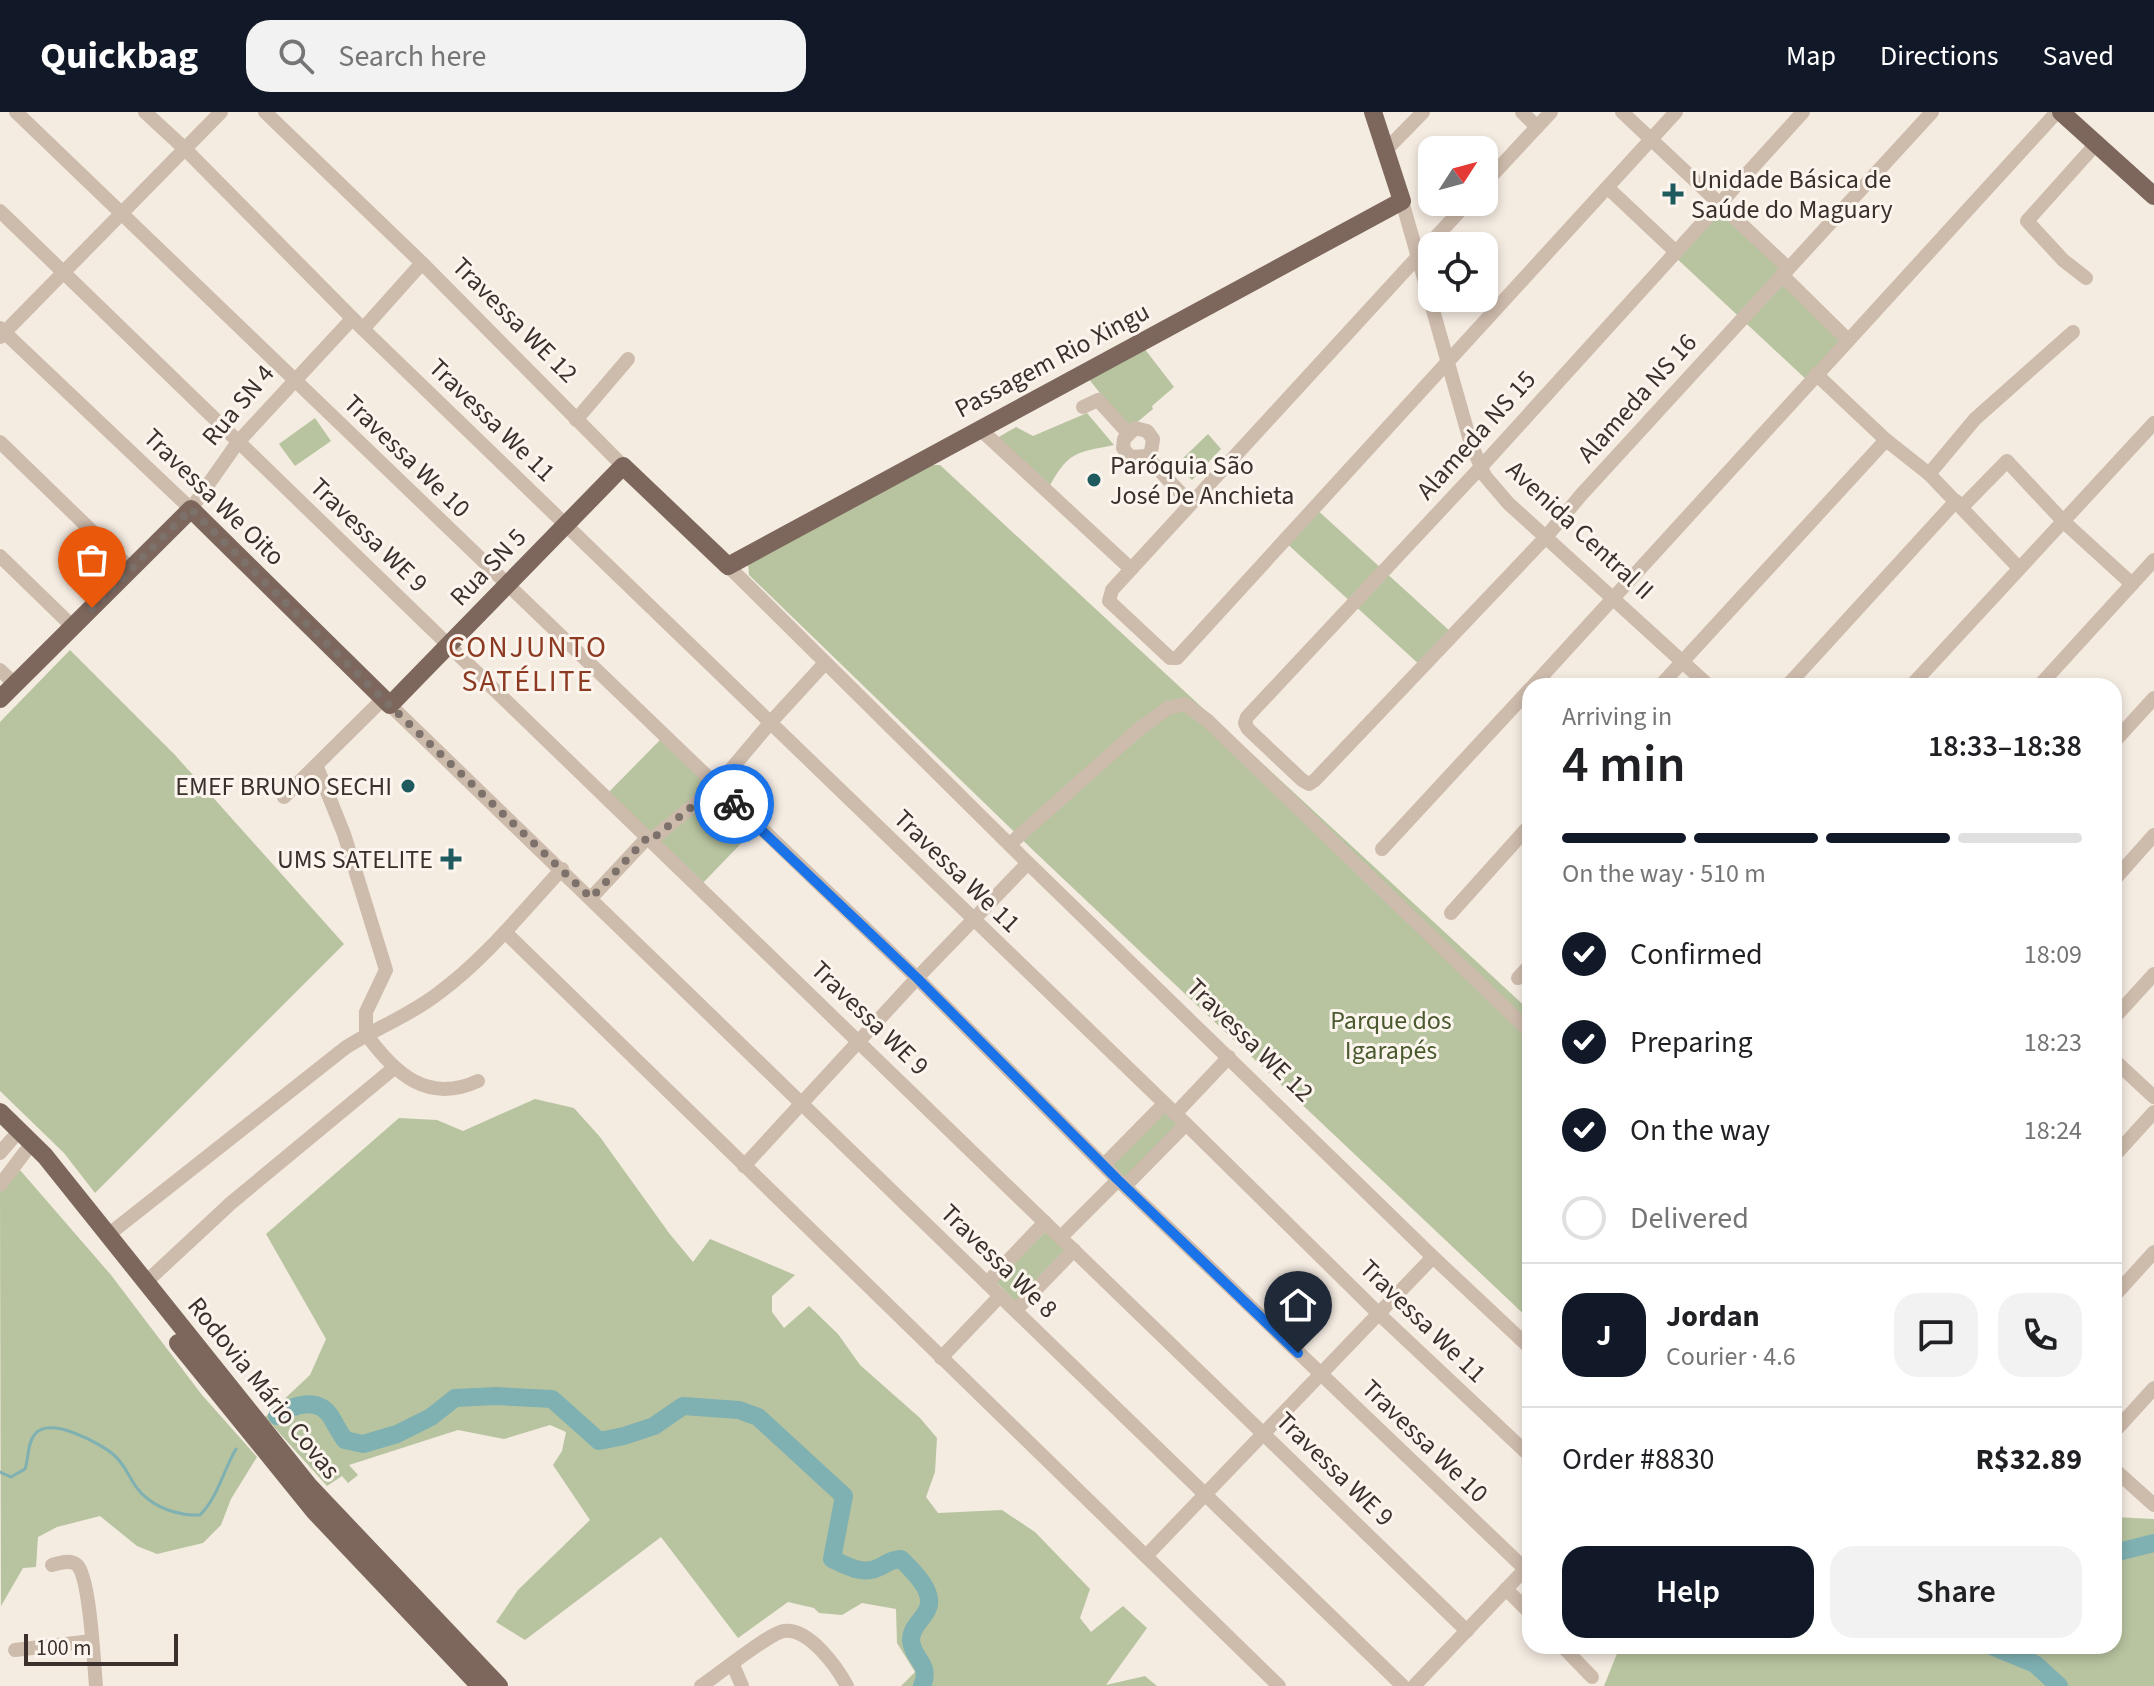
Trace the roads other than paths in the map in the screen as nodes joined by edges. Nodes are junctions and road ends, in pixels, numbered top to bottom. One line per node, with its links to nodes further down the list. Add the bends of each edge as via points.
1 (16, 112): 25 (street, Travessa We 10)
2 (145, 112): 17 (street, Travessa We 11)
3 (221, 112): 17 (street)
4 (265, 112): 30 (street, Travessa WE 12)
5 (1373, 112): 18 (main road, Avenida Central II)
6 (1423, 112): 18 (street)
7 (1522, 112): 14 (street)
8 (1551, 112): 14 (street)
9 (1622, 112): 15 (street)
10 (1676, 112): 15 (street)
11 (1803, 112): 23 (street, Alameda NS 15)
12 (1932, 112): 32 (street, Alameda NS 16)
13 (2059, 112): 16 (main road); 38 (street)
14 (1537, 127): 19 (street)
15 (1651, 139): 20 (street); 23 (street)
16 (2096, 144): 21 (main road); 33 (street, via 2027,221)
17 (184, 148): 25 (street); 35 (street, Travessa We 11)
18 (1384, 152): 22 (main road, Avenida Central II)
19 (1498, 169)
20 (1608, 188): 28 (street); 40 (street)
21 (2154, 196)
22 (1402, 201): 29 (street, Avenida Central II); 46 (main road, Passagem Rio Xingu)
23 (1720, 202): 28 (street, Alameda NS 15); 32 (street)
24 (0, 211): 31 (street, Travessa WE 9)
25 (121, 214): 31 (street); 42 (street, Travessa We 10)
26 (1456, 216): 27 (street)
27 (1442, 232)
28 (1675, 251): 53 (street, Alameda NS 15)
29 (1418, 259): 55 (street)
30 (422, 263): 35 (street, Rua SN 4); 44 (street, Travessa WE 12)
31 (64, 272): 36 (street); 50 (street, Travessa WE 9)
32 (1785, 272): 38 (street); 60 (street, Alameda NS 16)
33 (2086, 278)
34 (1434, 312): 40 (street, Avenida Central II)
35 (357, 324): 42 (street, Rua SN 4); 59 (street, Travessa We 11)
36 (2, 332): 57 (street, Travessa We Oito)
37 (2073, 332): 54 (street, via 1975,419)
38 (1848, 340): 41 (street)
39 (628, 359): 44 (street)
40 (1448, 361): 53 (street, Avenida Central II); 66 (street, via 1174,659 1109,601)
41 (1816, 374): 48 (street); 69 (street)
42 (293, 380): 50 (street, Rua SN 4); 68 (street, Travessa We 10)
43 (1083, 407): 47 (street, via 1098,400)
44 (576, 420): 52 (street, Travessa WE 12)
45 (2154, 423): 58 (street)
46 (980, 429): 63 (main road, Passagem Rio Xingu); 66 (street)
47 (1128, 433): 51 (street, via 1122,456); 51 (street, via 1135,428 1147,431 1153,439)
48 (1886, 440): 54 (street); 72 (street)
49 (0, 442): 65 (street)
50 (238, 442): 57 (street, Rua SN 4); 71 (street, Travessa WE 9)
51 (1146, 456): 55 (street)
52 (623, 466): 59 (main road, Rua SN 5); 63 (main road, Travessa WE 12)
53 (1480, 468): 60 (street, Avenida Central II, via 1493,489); 89 (street, Alameda NS 15, via 1245,720 1248,729)
54 (1929, 474): 56 (street)
55 (1190, 503): 66 (street)
56 (1959, 504): 58 (street, via 2007,461); 64 (street); 78 (street)
57 (191, 509): 65 (main road, Rua SN 4); 85 (main road, Travessa We Oito)
58 (2064, 522): 64 (street); 67 (street)
59 (565, 525): 68 (main road, Rua SN 5); 86 (street, Travessa We 11)
60 (1546, 537): 69 (street, Avenida Central II); 89 (street, Alameda NS 16)
61 (0, 556): 70 (street)
62 (2154, 560): 67 (street)
63 (728, 566): 73 (street)
64 (2019, 568): 79 (street)
65 (131, 569): 70 (main road, Rua SN 4)
66 (1131, 569)
67 (2132, 584): 80 (street)
68 (507, 585): 71 (main road, Rua SN 5); 90 (street, Travessa We 10)
69 (1615, 598): 72 (street, Avenida Central II); 75 (street)
70 (73, 627): 81 (main road, Rua SN 4)
71 (450, 644): 85 (main road, Rua SN 5); 94 (street, Travessa WE 9)
72 (1682, 662): 76 (street); 77 (street, Avenida Central II)
73 (825, 663): 86 (street); 95 (street)
74 (0, 670): 81 (street)
75 (1541, 678)
76 (1667, 678)
77 (1700, 678)
78 (1795, 678)
79 (1918, 678)
80 (2046, 678)
81 (15, 684): 83 (main road, Rua SN 4)
82 (2154, 698): 87 (street)
83 (0, 699)
84 (1522, 699): 96 (street)
85 (387, 702): 88 (street); 98 (street)
86 (770, 723): 90 (street); 102 (street, Travessa We 11)
87 (2122, 733)
88 (317, 767): 91 (street); 110 (street, via 344,834 386,970 366,1012)
89 (1309, 784)
90 (716, 787): 94 (street); 106 (street, Travessa We 10)
91 (284, 797)
92 (1522, 834): 101 (street)
93 (2154, 835): 99 (street)
94 (649, 839): 100 (street); 111 (street, Travessa WE 9)
95 (1010, 844): 97 (street); 109 (street, via 1145,724 1168,708 1185,704)
96 (1382, 849)
97 (1028, 863): 102 (street); 112 (street, Travessa WE 12)
98 (562, 869): 100 (street, Travessa We 8); 103 (street)
99 (2122, 871)
100 (591, 898): 117 (street, Travessa We 8)
101 (1451, 913)
102 (974, 922): 106 (street); 120 (street, Travessa We 11)
103 (505, 932): 110 (street, via 442,991); 124 (street)
104 (1522, 974): 107 (street)
105 (2154, 974): 108 (street)
106 (917, 978): 111 (street); 123 (street, Travessa We 10)
107 (1518, 978)
108 (2122, 1009)
109 (1522, 1024)
110 (366, 1034): 114 (street); 128 (street)
111 (859, 1041): 117 (street); 127 (street, Travessa WE 9)
112 (1229, 1057): 120 (street); 132 (street, Travessa WE 12)
113 (2122, 1067): 116 (street)
114 (394, 1068): 115 (street, via 433,1090 458,1090); 133 (street, via 231,1203)
115 (478, 1081)
116 (2154, 1097)
117 (800, 1104): 124 (street); 134 (street, Travessa We 8)
118 (0, 1112): 128 (main road, Rodovia Mário Covas, via 40,1150)
119 (2154, 1112): 122 (street)
120 (1175, 1114): 123 (street); 125 (street); 138 (street, Travessa We 11)
121 (9, 1143): 126 (street); 162 (main road, Rodovia Mário Covas, via 283,1477)
122 (2122, 1147)
123 (1104, 1165): 125 (street, Travessa We 10)
124 (744, 1166): 140 (street)
125 (1121, 1183): 129 (street); 141 (street, Travessa We 10)
126 (0, 1185)
127 (1045, 1222): 129 (street, Travessa WE 9); 134 (street)
128 (108, 1235): 133 (main road, Rodovia Mário Covas)
129 (1061, 1237): 130 (street, Travessa WE 9)
130 (1074, 1250): 137 (street); 144 (street, Travessa WE 9)
131 (2154, 1252): 135 (street)
132 (1433, 1257): 138 (street); 139 (street)
133 (145, 1283): 163 (main road, Rodovia Mário Covas, via 310,1487)
134 (987, 1283): 136 (street, Travessa We 8)
135 (2122, 1287)
136 (1000, 1296): 137 (street, Travessa We 8); 140 (street)
137 (1016, 1310): 147 (street, Travessa We 8)
138 (1379, 1314): 141 (street); 145 (street, Travessa We 11)
139 (1522, 1340)
140 (941, 1358): 149 (street)
141 (1320, 1374): 144 (street); 150 (street, Travessa We 10)
142 (2154, 1388): 143 (street)
143 (2122, 1423)
144 (1263, 1434): 147 (street); 155 (street, Travessa WE 9)
145 (1522, 1448)
146 (2122, 1476): 148 (street)
147 (1206, 1495): 149 (street); 168 (street, Travessa We 8)
148 (2154, 1505)
149 (1146, 1556): 167 (street)
150 (1522, 1560)
151 (52, 1565): 156 (street, via 69,1562 80,1569)
152 (1522, 1572): 153 (street)
153 (1506, 1589): 154 (street); 155 (street)
154 (1522, 1605)
155 (1467, 1631): 169 (street)
156 (92, 1641): 157 (street); 161 (street)
157 (15, 1650)
158 (1570, 1654): 160 (street)
159 (733, 1665): 164 (street); 165 (street); 166 (street, via 785,1631 823,1651)
160 (1592, 1677)
161 (96, 1686)
162 (480, 1686)
163 (499, 1686)
164 (701, 1686)
165 (742, 1686)
166 (847, 1686)
167 (1279, 1686)
168 (1403, 1686)
169 (1414, 1686)

